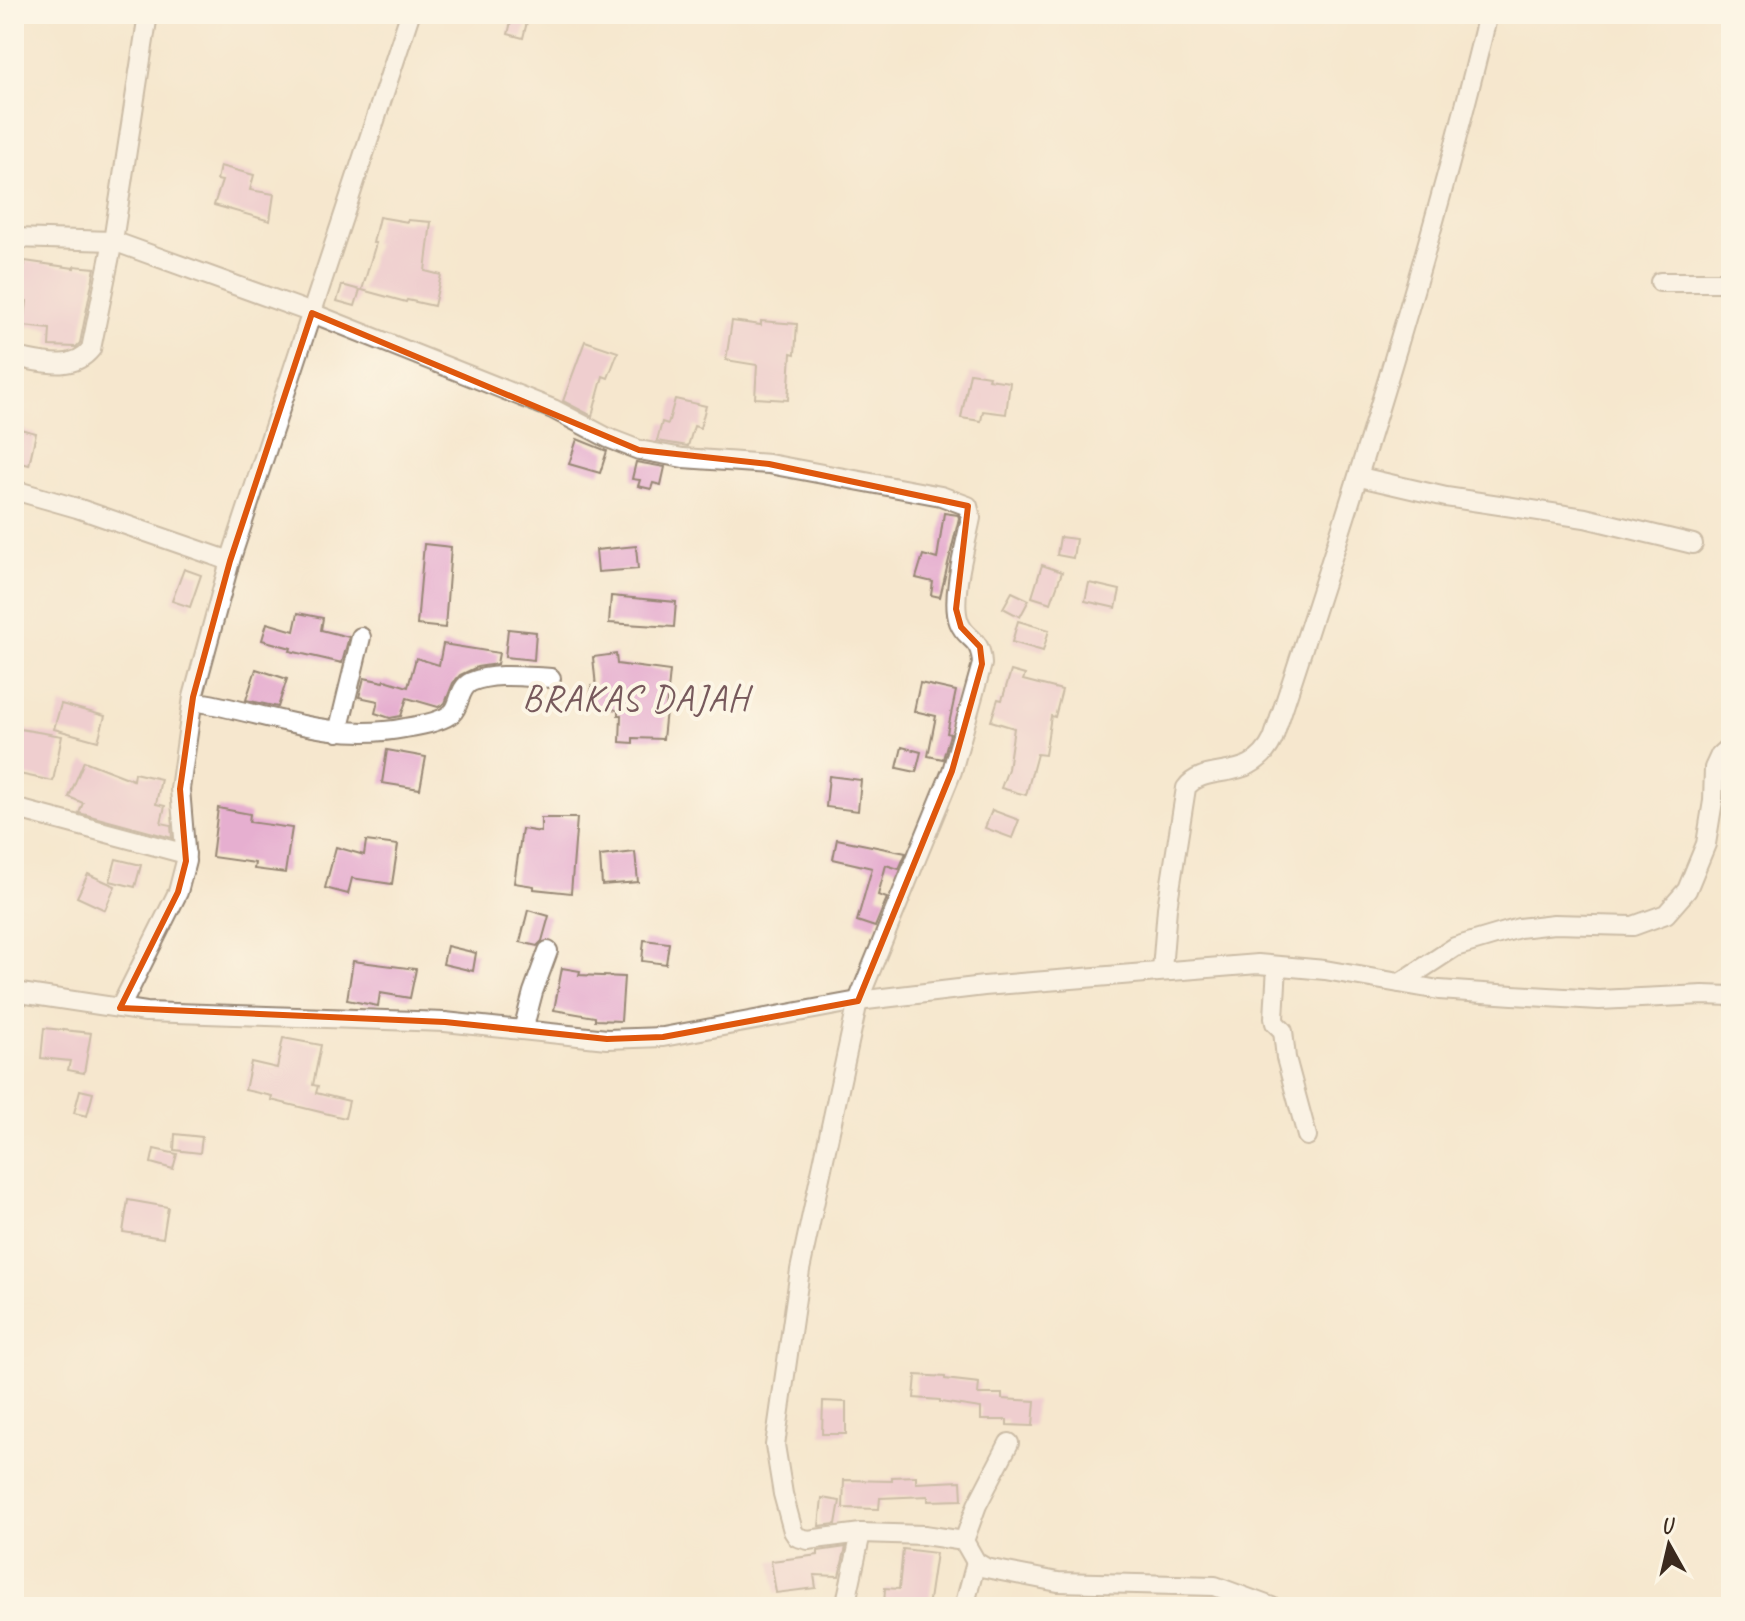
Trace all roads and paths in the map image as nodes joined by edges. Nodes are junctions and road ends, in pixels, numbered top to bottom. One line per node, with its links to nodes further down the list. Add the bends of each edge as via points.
1 (148, 14): 5 (street)
2 (410, 14): 8 (street)
3 (1488, 14): 10 (street)
4 (14, 238): 5 (street)
5 (113, 241): 8 (street); 9 (street, via 88,354 73,363 50,364)
6 (1660, 282): 7 (street)
7 (1731, 282)
8 (312, 313): 13 (street); 27 (street, via 553,409 639,450 769,464 941,496 968,506 971,518 956,609 961,627 980,647 982,664 952,771)
9 (14, 357)
10 (1360, 477): 12 (street, via 1446,497 1585,518); 23 (street, via 1269,749 1246,767 1195,779 1186,788)
11 (14, 490): 13 (street)
12 (1693, 544)
13 (230, 561): 16 (street)
14 (361, 637): 17 (street)
15 (551, 678): 17 (street, via 471,682 444,718 404,729)
16 (193, 701): 17 (street); 20 (street, via 180,789)
17 (338, 732)
18 (1731, 745): 24 (street, via 1714,768 1706,844 1687,890 1666,914 1633,926 1519,928 1455,947)
19 (14, 808): 20 (street)
20 (186, 854): 28 (street, via 178,892)
21 (548, 951): 29 (street)
22 (1277, 966): 23 (street); 24 (street); 30 (street, via 1274,1018 1283,1031)
23 (1162, 970): 27 (street)
24 (1400, 983): 26 (street, via 1599,1000)
25 (14, 992): 28 (street)
26 (1731, 996)
27 (858, 1001): 29 (street, via 663,1037 607,1039); 32 (street, via 800,1270 775,1445 797,1537)
28 (120, 1008): 29 (street)
29 (523, 1030)
30 (1307, 1136)
31 (1009, 1443): 33 (street)
32 (861, 1533): 33 (street); 35 (street)
33 (964, 1541): 34 (street)
34 (976, 1562): 36 (street); 37 (street, via 1058,1582 1215,1586)
35 (845, 1607)
36 (964, 1607)
37 (1272, 1607)

